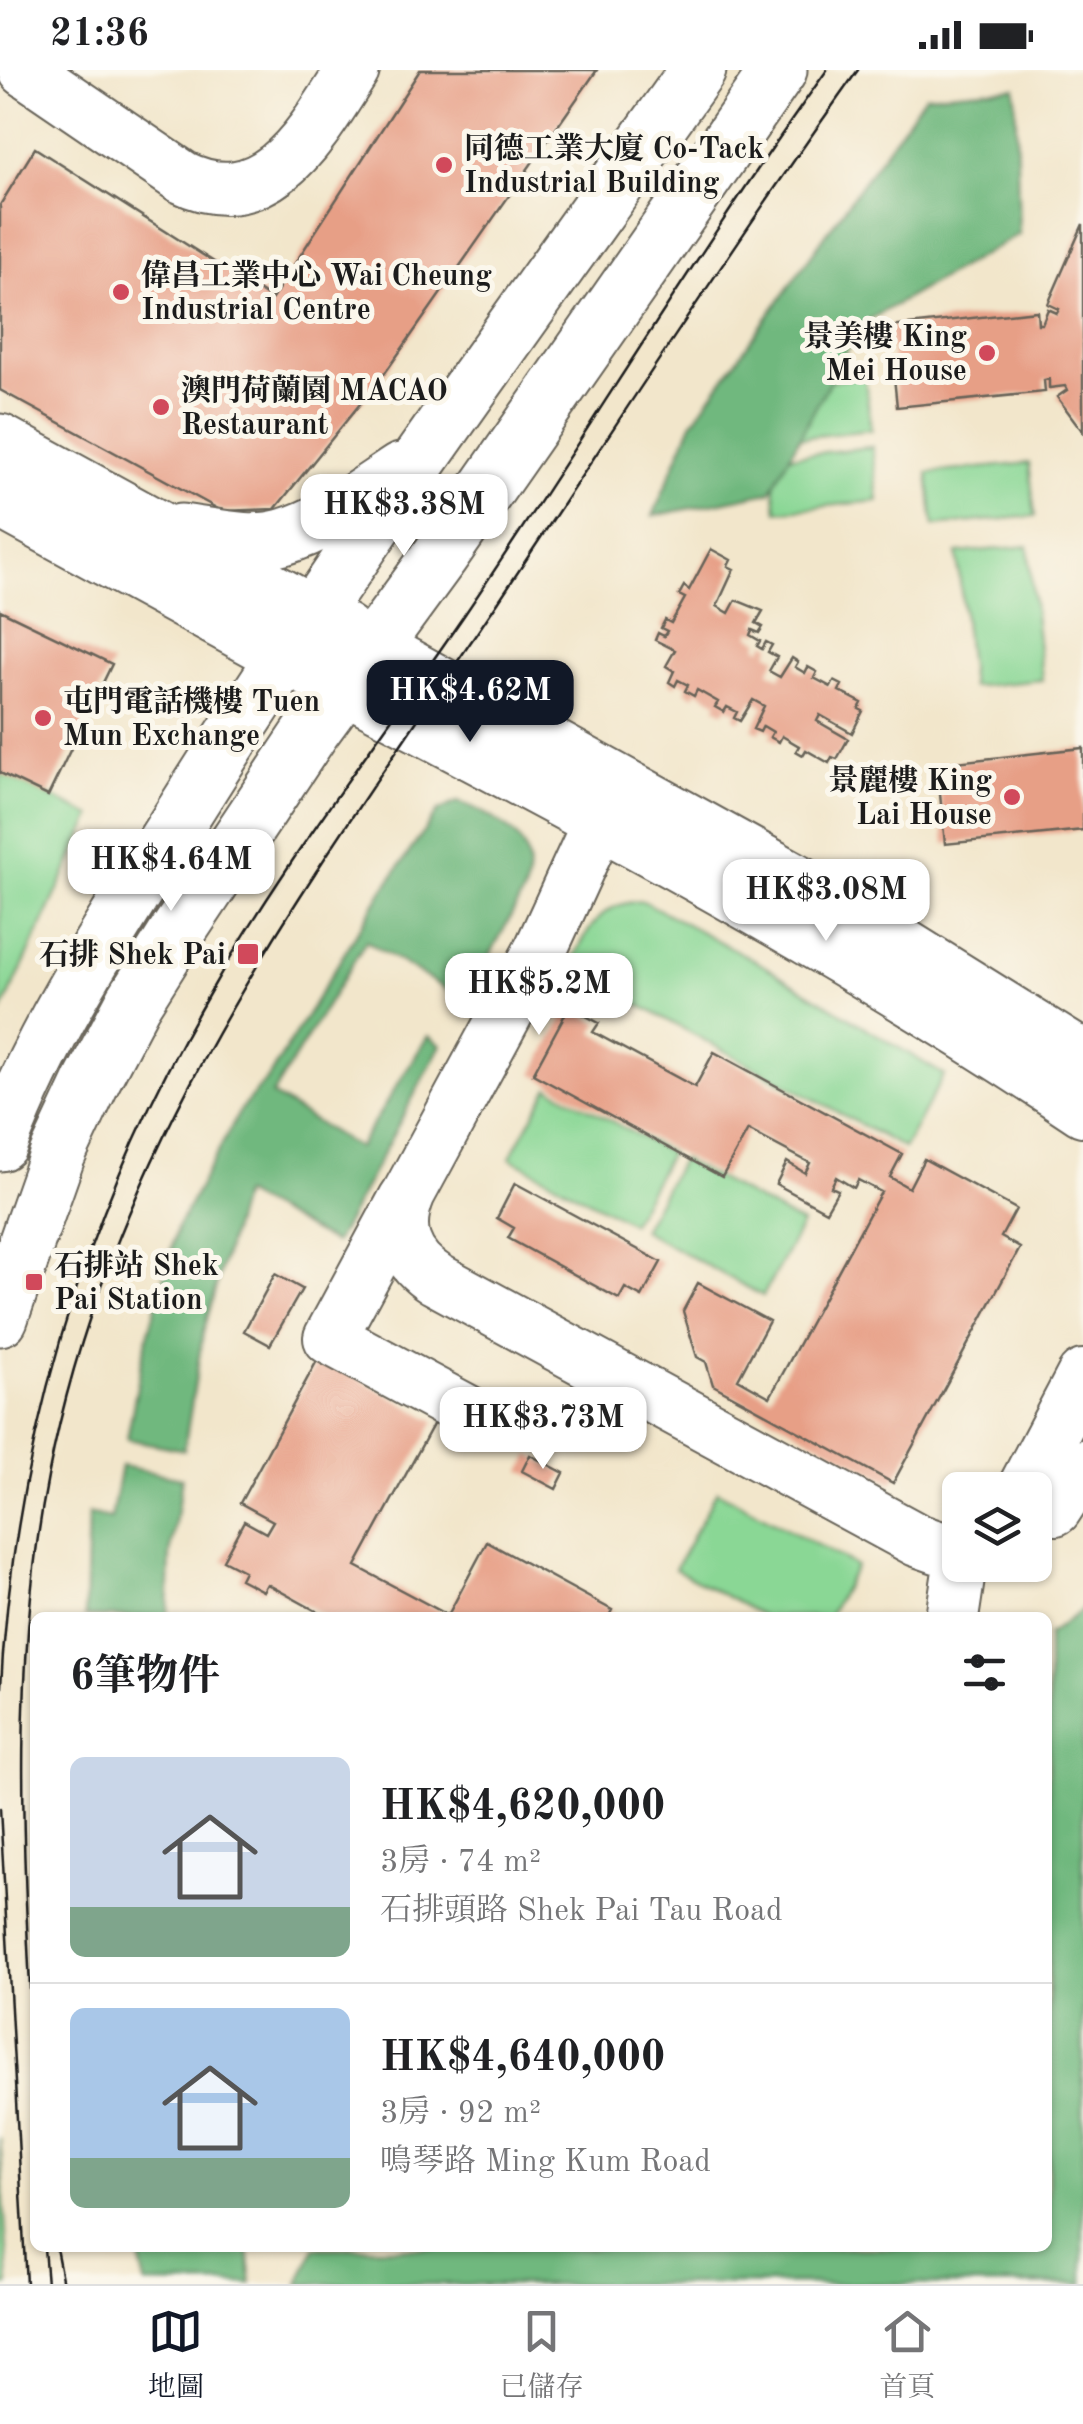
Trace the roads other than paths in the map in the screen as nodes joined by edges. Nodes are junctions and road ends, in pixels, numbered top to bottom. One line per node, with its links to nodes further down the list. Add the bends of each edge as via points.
1 (25, 70): 2 (street, via 182,177 213,188 253,183 288,161)
2 (353, 70)
3 (698, 70): 6 (main road)
4 (779, 70): 10 (main road)
5 (0, 442): 8 (main road)
6 (424, 456): 8 (main road, via 323,521 281,538); 9 (main road)
7 (0, 500): 9 (main road)
8 (160, 530): 9 (main road)
9 (300, 636): 10 (main road); 14 (main road, via 83,974)
10 (358, 667): 11 (street); 12 (street, via 817,890); 16 (main road, via 125,1018 57,1156)
11 (599, 822): 13 (street, via 795,928); 15 (street, via 540,951)
12 (1083, 1057)
13 (1083, 1110)
14 (0, 1142)
15 (408, 1193): 18 (street, via 330,1338); 22 (street, via 400,1226 422,1270)
16 (0, 1318)
17 (1083, 1376): 20 (street)
18 (485, 1420)
19 (1083, 1466): 21 (street)
20 (1052, 1491)
21 (1052, 1499)
22 (942, 1548)
23 (957, 1582): 24 (street)
24 (953, 1612)

